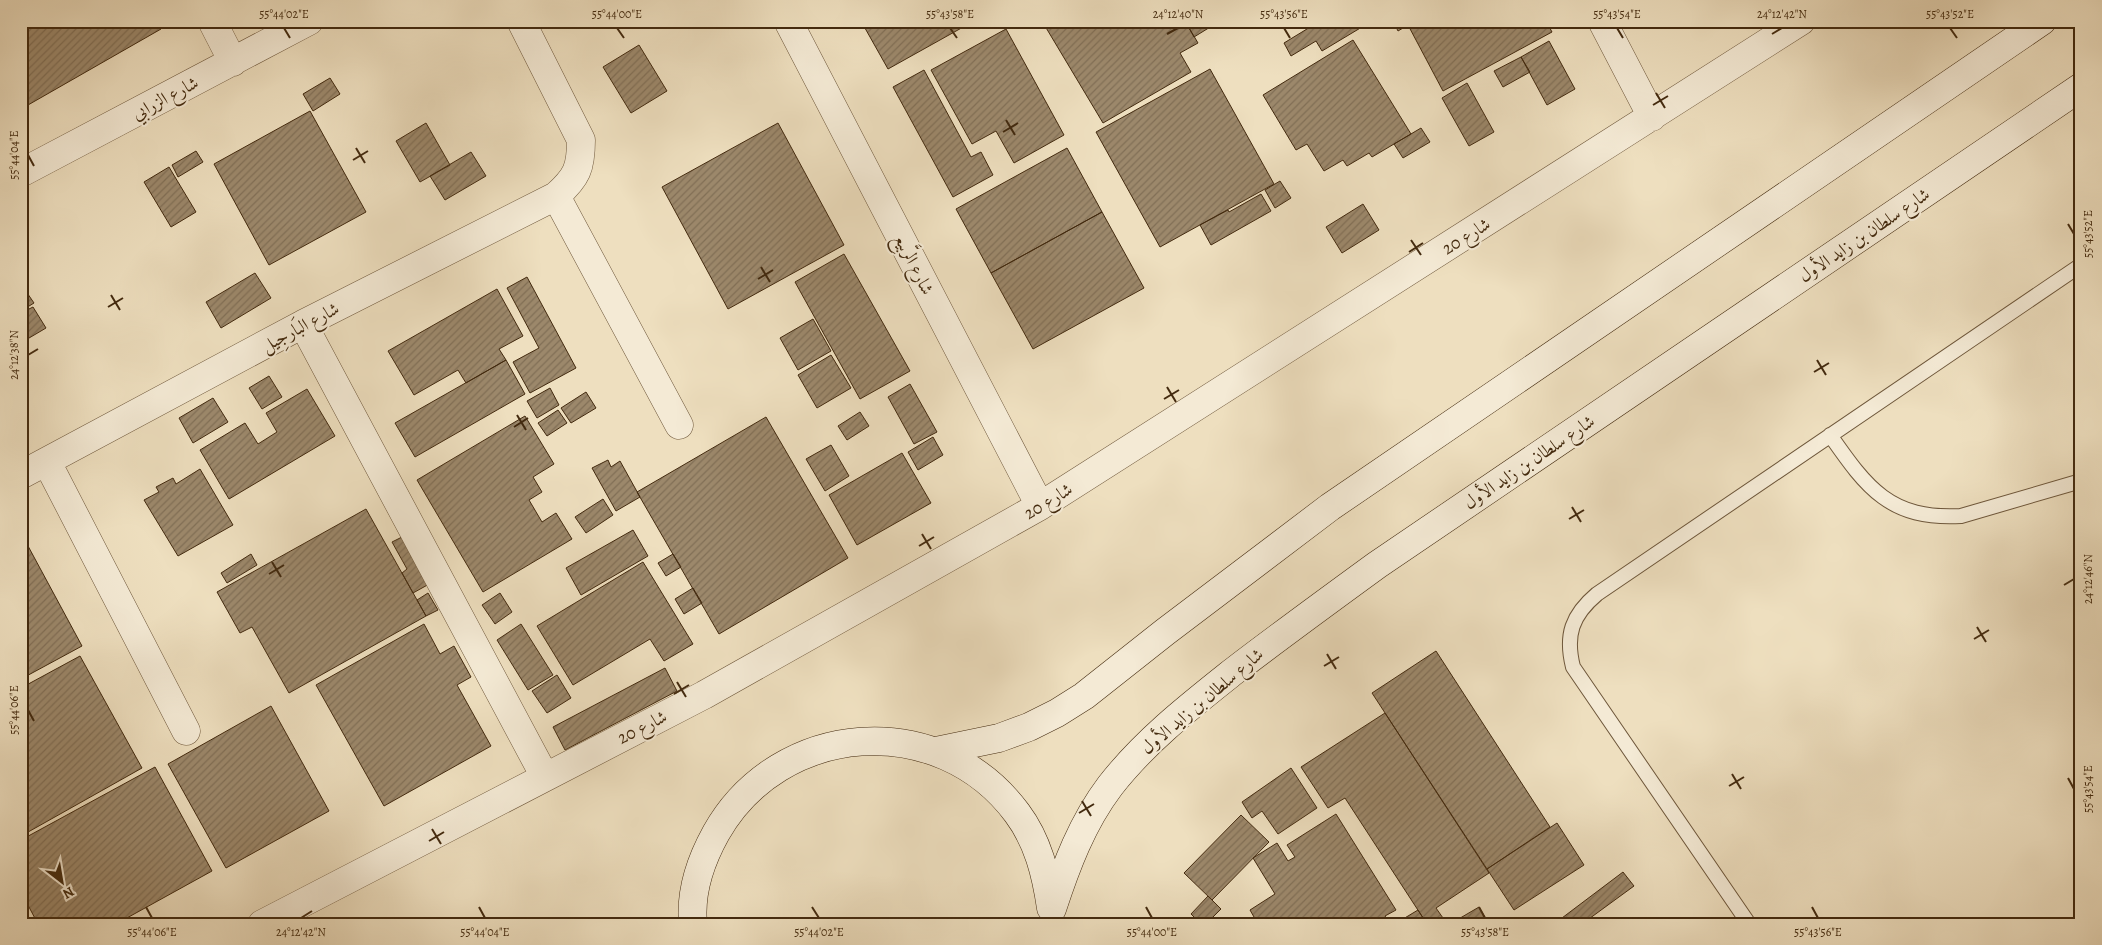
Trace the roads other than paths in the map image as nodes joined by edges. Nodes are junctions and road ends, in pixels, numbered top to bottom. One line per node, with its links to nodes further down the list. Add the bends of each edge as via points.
1 (212, 21): 8 (street)
2 (309, 21): 8 (street, شارع الزرابي)
3 (521, 21): 12 (street, شارع البَارجِيل, via 581,140 581,162 572,181)
4 (788, 21): 20 (street, شارع الرَّبِيع)
5 (1602, 21): 10 (street)
6 (1801, 21): 10 (street, شارع 20)
7 (2042, 21): 22 (street, via 1330,507 1084,696 1029,727 999,738)
8 (233, 62): 11 (street, شارع الزرابي)
9 (2081, 87): 24 (street, شارع سلطان بن زايد الأول, via 1377,565 1210,690 1138,753 1109,788 1085,826 1066,866)
10 (1652, 117): 20 (street, شارع 20)
11 (21, 173)
12 (556, 196): 14 (street, شارع البَارجِيل); 15 (street)
13 (2081, 266): 16 (lane)
14 (303, 324): 17 (street, شارع البَارجِيل); 23 (street)
15 (679, 425)
16 (1830, 435): 19 (lane, via 1857,474 1871,488 1886,500 1923,514 1961,516); 27 (lane, via 1597,594 1584,604 1570,634 1569,651 1573,667)
17 (47, 462): 18 (street, شارع البَارجِيل); 21 (street)
18 (21, 475)
19 (2081, 481)
20 (1040, 506): 23 (street, شارع 20, via 704,695)
21 (186, 731)
22 (936, 752): 24 (street, via 967,767 994,788 1017,813 1035,843 1046,875); 25 (street, via 904,743 869,740 836,744 803,754 773,770 746,792 724,818 708,848 697,880)
23 (545, 777): 26 (street, شارع 20)
24 (1051, 916)
25 (691, 920)
26 (262, 924)
27 (1749, 924)

